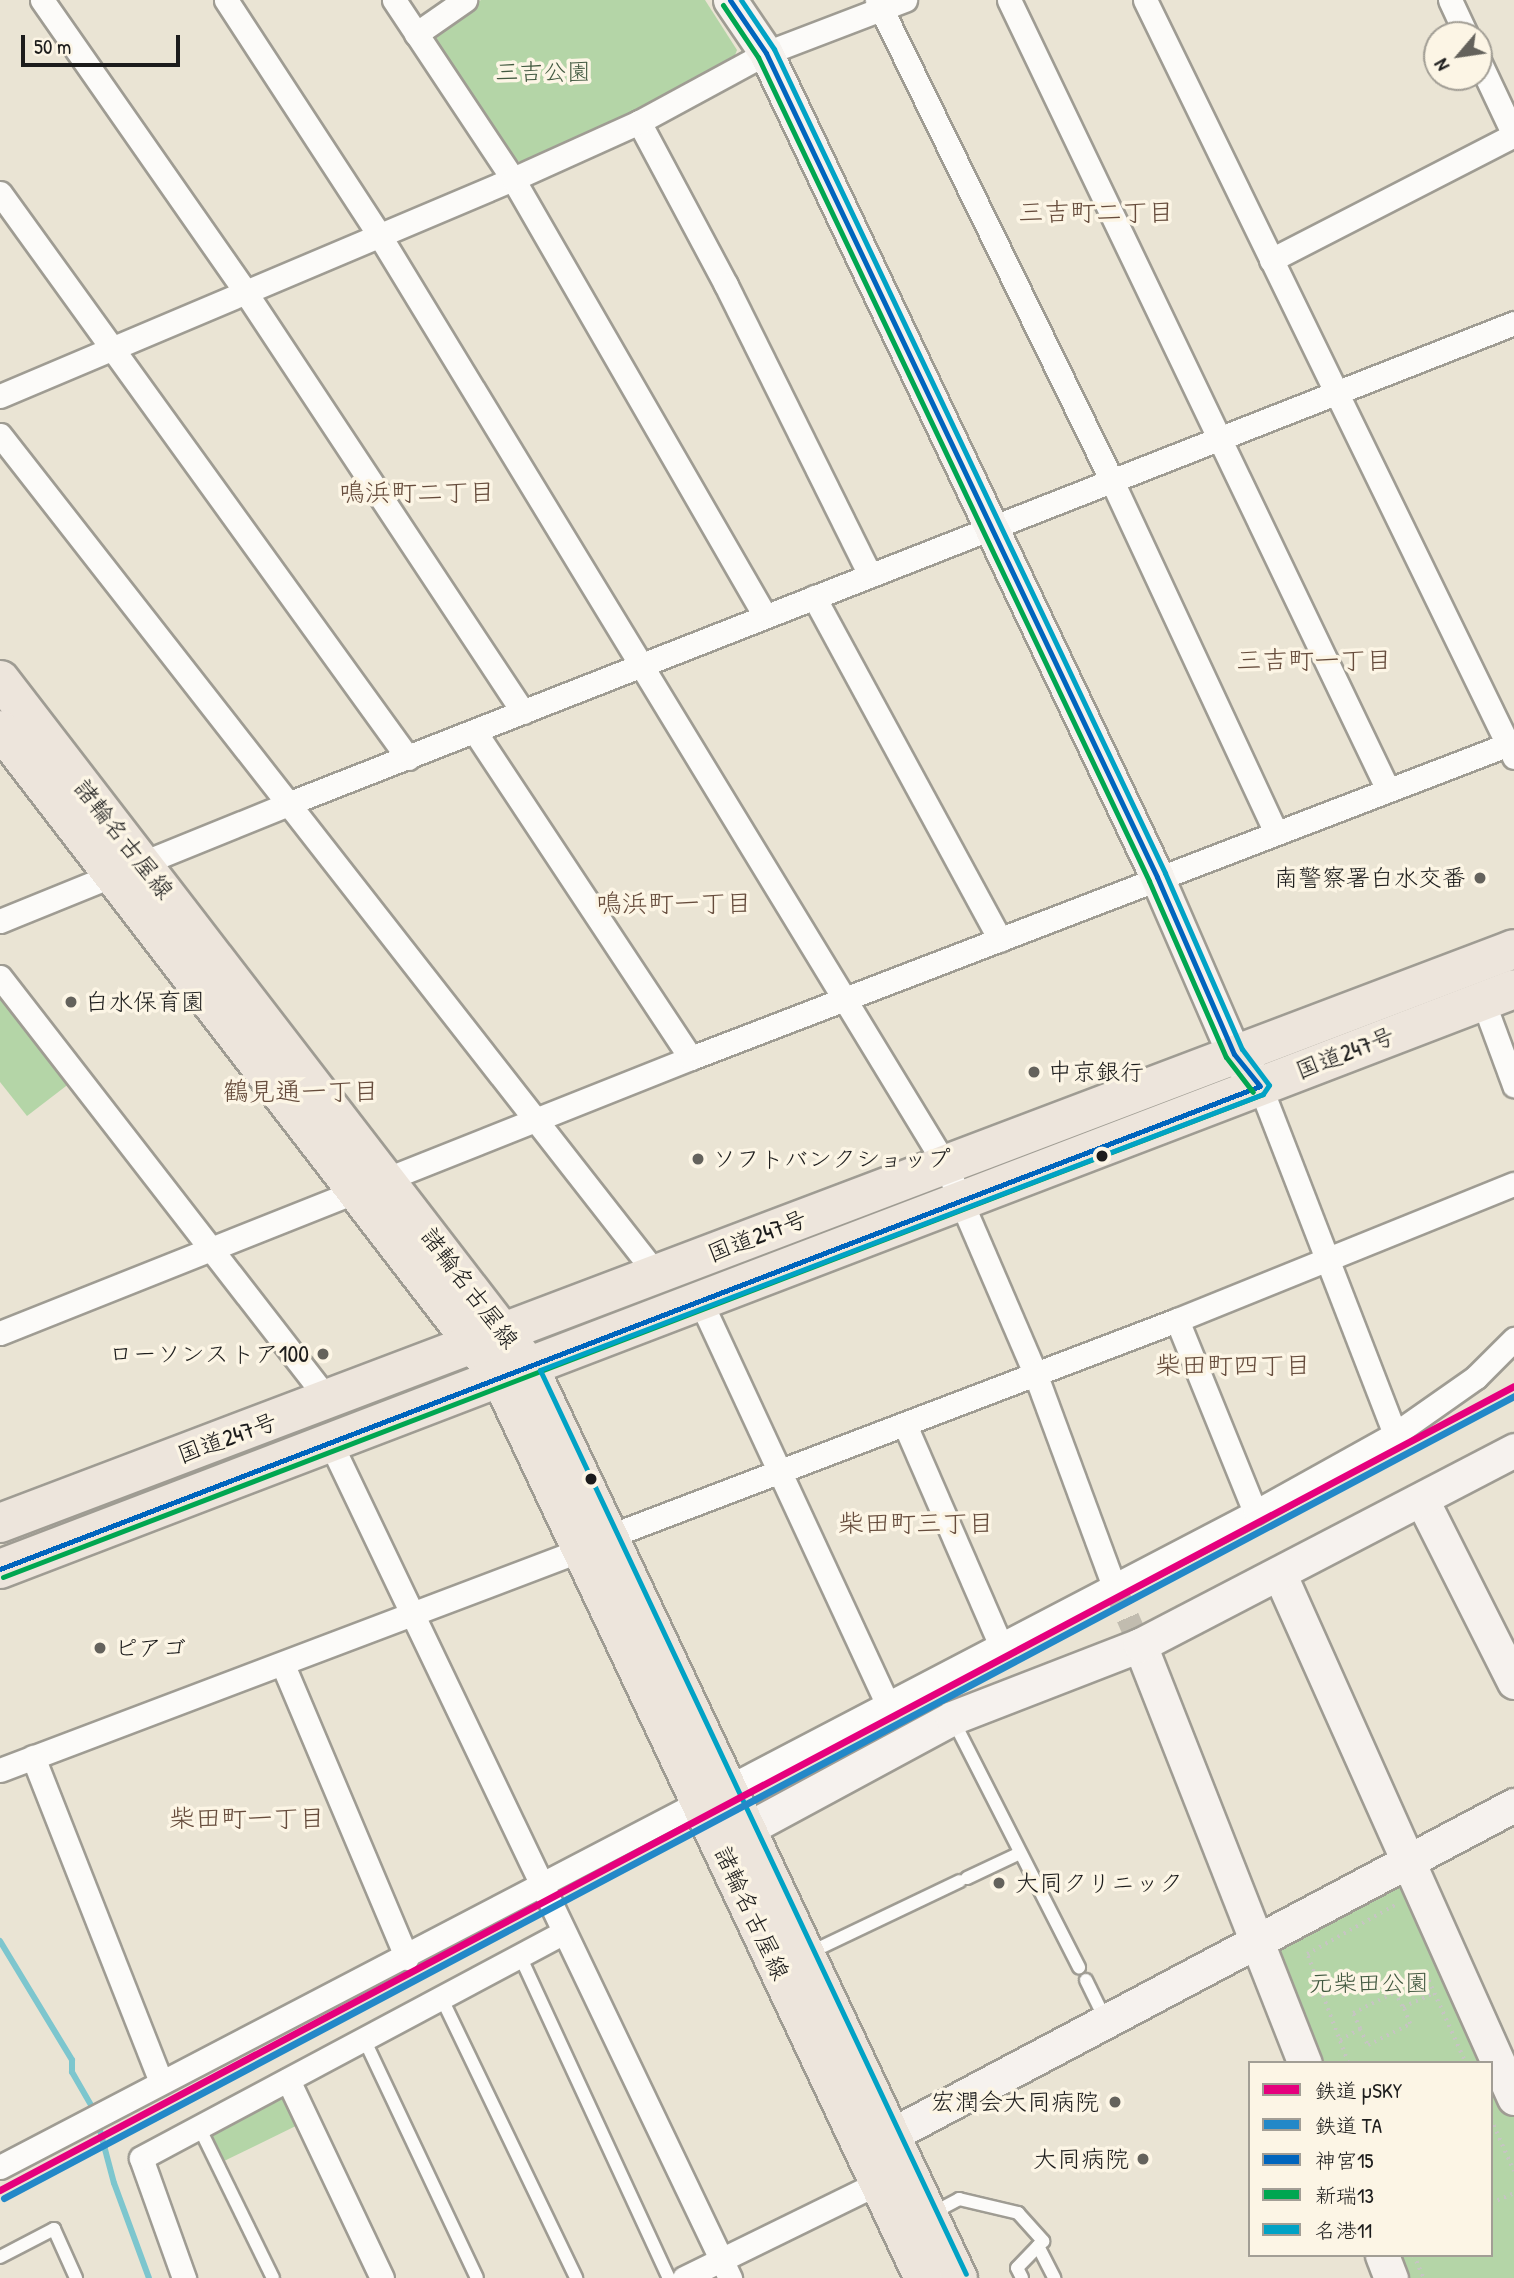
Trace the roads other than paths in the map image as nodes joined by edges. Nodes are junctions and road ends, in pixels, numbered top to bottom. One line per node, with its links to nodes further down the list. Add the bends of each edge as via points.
1 (42, 0): 21 (street)
2 (226, 0): 19 (street)
3 (394, 0): 12 (street)
4 (466, 0): 12 (street)
5 (730, 0): 13 (street)
6 (905, 0): 10 (street)
7 (1009, 0): 27 (street)
8 (1144, 0): 20 (street)
9 (1450, 0): 11 (street)
10 (880, 5): 13 (street); 28 (street)
11 (1460, 21)
12 (416, 34): 17 (street)
13 (766, 54): 15 (street); 29 (street)
14 (1493, 91): 16 (street)
15 (639, 122): 17 (street); 30 (street)
16 (1514, 135): 20 (street)
17 (513, 179): 19 (street); 32 (street)
18 (0, 192): 23 (street)
19 (378, 233): 21 (street); 33 (street)
20 (1271, 260): 24 (street)
21 (244, 290): 23 (street); 35 (street)
22 (1514, 323): 24 (street)
23 (113, 346): 25 (street); 39 (street)
24 (1336, 393): 27 (street); 38 (street)
25 (0, 396)
26 (0, 435): 41 (street)
27 (1221, 440): 28 (street); 40 (street)
28 (1112, 481): 29 (street); 42 (street)
29 (992, 528): 30 (street); 44 (street)
30 (870, 575): 31 (street)
31 (814, 597): 32 (street); 46 (street)
32 (765, 617): 33 (street)
33 (643, 664): 35 (street); 50 (street)
34 (0, 679): 43 (main road, 諸輪名古屋線)
35 (523, 712): 37 (street)
36 (0, 729): 43 (main road, 諸輪名古屋線)
37 (475, 732): 39 (street); 52 (street)
38 (1512, 748): 40 (street)
39 (408, 758): 41 (street)
40 (1388, 790): 42 (street)
41 (289, 803): 43 (street); 55 (street)
42 (1276, 832): 44 (street)
43 (127, 868): 45 (street); 58 (main road, 諸輪名古屋線)
44 (1157, 877): 46 (street); 51 (street)
45 (0, 921)
46 (1000, 940): 50 (street)
47 (1514, 949): 51 (highway, 国道247号)
48 (0, 977): 59 (street)
49 (1498, 995): 53 (street); 54 (highway, 国道247号)
50 (847, 1000): 52 (street); 56 (street)
51 (1234, 1054): 54 (street); 56 (highway, 国道247号)
52 (691, 1058): 55 (street)
53 (1514, 1085)
54 (1260, 1086): 56 (highway, 国道247号); 60 (street)
55 (534, 1122): 58 (street); 61 (street)
56 (954, 1181): 61 (highway, 国道247号); 62 (highway, 国道247号); 68 (street)
57 (1514, 1184): 60 (street)
58 (371, 1185): 59 (street); 66 (main road, 諸輪名古屋線)
59 (209, 1251): 64 (street); 69 (street)
60 (1325, 1261): 63 (street); 71 (street)
61 (657, 1275): 66 (highway, 国道247号)
62 (699, 1298): 67 (highway, 国道247号); 74 (street)
63 (1177, 1320): 68 (street); 76 (street)
64 (0, 1333)
65 (1514, 1339): 71 (street, via 1476,1377)
66 (490, 1341): 67 (main road, 諸輪名古屋線); 69 (highway, 国道247号)
67 (514, 1373): 72 (highway, 国道247号); 78 (main road, 諸輪名古屋線)
68 (1035, 1373): 70 (street); 81 (street)
69 (330, 1401): 77 (highway, 国道247号)
70 (905, 1424): 74 (street); 84 (street)
71 (1395, 1434): 76 (street)
72 (331, 1444): 79 (highway, 国道247号); 82 (street)
73 (1514, 1450): 75 (street)
74 (779, 1474): 78 (street); 87 (street)
75 (1422, 1500): 80 (street); 86 (street)
76 (1255, 1512): 81 (street)
77 (0, 1523)
78 (596, 1543): 82 (street); 91 (main road, 諸輪名古屋線)
79 (0, 1569)
80 (1280, 1575): 83 (street); 95 (street)
81 (1114, 1586): 84 (street)
82 (414, 1614): 85 (street); 96 (street)
83 (1140, 1645): 88 (street); 98 (street)
84 (1001, 1646): 87 (street)
85 (283, 1665): 89 (street); 101 (street)
86 (1514, 1682)
87 (888, 1706): 91 (street)
88 (952, 1718): 93 (street); 94 (lane)
89 (33, 1758): 90 (street); 108 (street)
90 (0, 1770)
91 (712, 1793): 93 (main road, 諸輪名古屋線); 96 (street); 114 (main road, 諸輪名古屋線)
92 (1514, 1805): 95 (street)
93 (747, 1829): 99 (main road, 諸輪名古屋線)
94 (1018, 1854): 99 (lane); 102 (lane, via 1031,1870)
95 (1410, 1861): 98 (street); 110 (street)
96 (539, 1884): 97 (street); 101 (street)
97 (563, 1933): 100 (street); 119 (street)
98 (1257, 1941): 105 (street); 107 (street)
99 (805, 1955): 112 (main road, 諸輪名古屋線)
100 (520, 1956): 104 (street); 126 (lane)
101 (407, 1958): 108 (street)
102 (1079, 1967)
103 (1086, 1980): 105 (lane)
104 (442, 1997): 106 (street); 125 (lane)
105 (1106, 2021): 112 (street)
106 (364, 2039): 109 (street); 124 (lane)
107 (1304, 2061)
108 (160, 2080): 113 (street)
109 (288, 2080): 111 (street); 123 (street)
110 (1514, 2098)
111 (199, 2127): 121 (street, via 141,2158); 122 (lane)
112 (891, 2135): 115 (main road, 諸輪名古屋線)
113 (0, 2167)
114 (878, 2183): 119 (street); 128 (main road, 諸輪名古屋線)
115 (928, 2215): 116 (lane, via 959,2199 1018,2213 1043,2241); 129 (main road, 諸輪名古屋線)
116 (1038, 2246): 130 (lane, via 1017,2268); 131 (lane)
117 (0, 2257): 120 (lane, via 54,2229)
118 (1383, 2257): 132 (street)
119 (726, 2269): 127 (street)
120 (76, 2278)
121 (184, 2278)
122 (273, 2278)
123 (382, 2278)
124 (477, 2278)
125 (576, 2278)
126 (669, 2278)
127 (684, 2278)
128 (923, 2278)
129 (958, 2278)
130 (1022, 2278)
131 (1054, 2278)
132 (1391, 2278)

